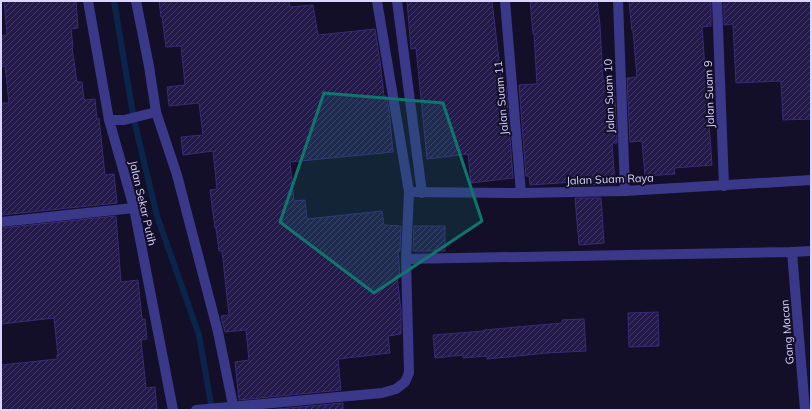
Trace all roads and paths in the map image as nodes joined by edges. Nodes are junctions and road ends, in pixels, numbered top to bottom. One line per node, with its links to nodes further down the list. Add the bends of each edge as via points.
1 (88, 1): 9 (street, Jalan Sekar Putih)
2 (136, 1): 8 (street)
3 (377, 1): 13 (street)
4 (396, 1): 14 (street)
5 (505, 1): 15 (street, Jalan Suam 11)
6 (618, 1): 12 (street, Jalan Suam 10)
7 (717, 1): 11 (street, Jalan Suam 9)
8 (156, 112): 9 (street, via 124,120); 21 (street, via 179,182 218,332)
9 (109, 120): 16 (street, Jalan Sekar Putih)
10 (811, 180): 11 (street, Jalan Suam Raya)
11 (724, 186): 12 (street, Jalan Suam Raya)
12 (625, 191): 15 (street, Jalan Suam Raya)
13 (409, 192): 14 (street, Jalan Suam Raya); 20 (street)
14 (422, 193): 15 (street, Jalan Suam Raya)
15 (521, 193)
16 (134, 208): 17 (street); 22 (street, Jalan Sekar Putih)
17 (1, 222)
18 (811, 251): 19 (street)
19 (792, 252): 20 (street); 24 (street, Gang Macan)
20 (406, 259): 21 (street, via 409,373 405,382 396,389 382,392)
21 (232, 408): 23 (street)
22 (173, 410)
23 (196, 410)
24 (805, 410)

